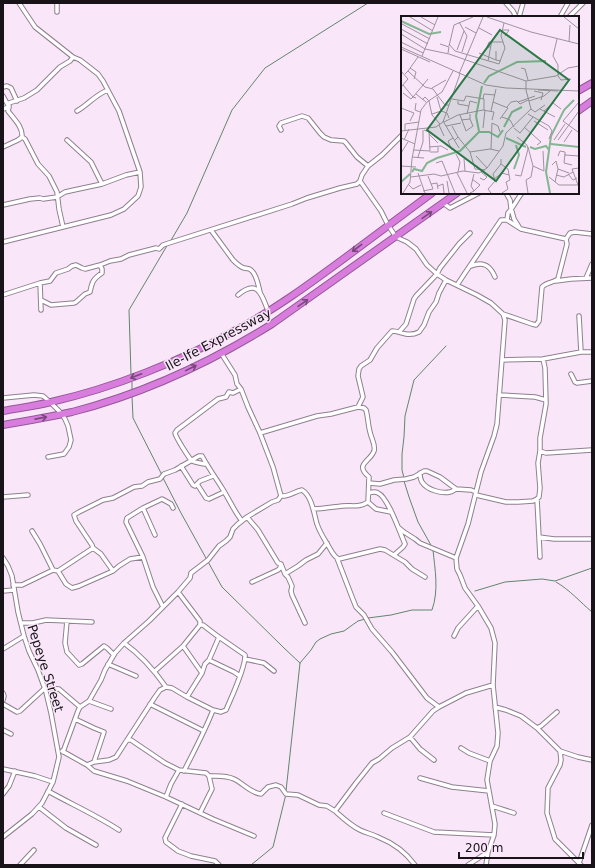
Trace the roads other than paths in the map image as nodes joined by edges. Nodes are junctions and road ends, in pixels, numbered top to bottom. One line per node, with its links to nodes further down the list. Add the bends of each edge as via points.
1 (19, 3): 12 (street, via 34,27)
2 (57, 3): 7 (street)
3 (506, 3): 8 (street)
4 (523, 3): 9 (street)
5 (568, 3): 10 (street)
6 (583, 3): 11 (street)
7 (57, 12)
8 (517, 16)
9 (518, 16)
10 (561, 16)
11 (570, 16)
12 (73, 57): 15 (street, via 98,74); 18 (street, via 36,90)
13 (592, 83): 16 (highway)
14 (3, 87): 18 (street, via 11,88)
15 (108, 90): 23 (street); 30 (street, via 119,111)
16 (579, 90)
17 (3, 96): 20 (street)
18 (17, 101): 20 (street, via 10,103)
19 (592, 101): 22 (highway)
20 (9, 107): 21 (street); 26 (street, via 8,111 17,122)
21 (3, 109)
22 (579, 110)
23 (77, 112)
24 (281, 130): 29 (street, via 281,123 302,116 308,118 324,137 344,141)
25 (401, 136): 29 (street)
26 (22, 137): 28 (street); 38 (street, via 38,164 49,176)
27 (66, 140): 32 (street, via 91,162)
28 (3, 147)
29 (368, 166): 31 (street)
30 (140, 172): 32 (street); 44 (street, via 138,196 124,209 111,215)
31 (360, 181): 43 (street); 46 (street)
32 (102, 184): 38 (street, via 65,192)
33 (431, 194): 43 (highway, Ile-Ife Expressway)
34 (456, 194): 39 (highway, Ile-Ife Expressway)
35 (477, 194): 39 (street, via 450,208)
36 (507, 194): 41 (street)
37 (521, 194): 41 (street)
38 (57, 197): 40 (street); 44 (street)
39 (443, 203): 49 (highway, Ile-Ife Expressway, one-way to 39)
40 (3, 205)
41 (511, 208): 42 (street); 45 (street)
42 (507, 220): 45 (street); 54 (street, via 498,223)
43 (388, 225): 49 (street); 68 (highway, Ile-Ife Expressway, one-way to 68)
44 (63, 227): 51 (street)
45 (521, 229): 50 (street)
46 (210, 230): 53 (street, via 163,245 159,249 129,255); 63 (street, via 237,264 250,269 256,277)
47 (470, 233): 55 (street)
48 (592, 234): 50 (street, via 575,232 570,233)
49 (396, 237): 55 (street, via 416,249); 73 (highway, Ile-Ife Expressway, one-way to 49)
50 (566, 239): 60 (street, via 560,274)
51 (3, 242)
52 (592, 264): 57 (street)
53 (100, 265): 61 (street, via 85,269 76,264 59,272 50,281); 66 (street, via 102,273 94,279 90,292 76,302 50,305)
54 (470, 266): 56 (street, via 482,264); 62 (street)
55 (437, 274): 59 (street); 74 (street, via 414,299 406,324)
56 (495, 276)
57 (586, 278): 58 (street); 60 (street)
58 (592, 278)
59 (446, 280): 62 (street); 74 (street, via 419,332)
60 (555, 282): 71 (street, via 542,287 539,321 536,325)
61 (40, 284): 65 (street); 66 (street)
62 (458, 285): 69 (street)
63 (260, 292): 64 (street, via 257,289 249,289); 68 (street)
64 (238, 295)
65 (3, 296)
66 (41, 300): 67 (street)
67 (41, 310)
68 (267, 312): 73 (highway); 86 (highway, Ile-Ife Expressway, one-way to 86, via 169,363 89,392)
69 (503, 314): 71 (street); 72 (street)
70 (579, 316): 75 (street)
71 (512, 317): 72 (street)
72 (505, 320): 79 (street)
73 (272, 324): 77 (highway, Ile-Ife Expressway)
74 (399, 332): 87 (street, via 392,331 370,360 359,369 363,397)
75 (581, 352): 76 (street); 78 (street)
76 (592, 352)
77 (221, 353): 82 (street); 89 (highway, Ile-Ife Expressway, one-way to 77, via 99,404 156,383)
78 (543, 359): 79 (street); 85 (street, via 546,368)
79 (502, 360): 83 (street)
80 (571, 374): 81 (street, via 577,383)
81 (592, 381)
82 (241, 389): 91 (street); 95 (street, via 229,392 226,397 218,399 177,430 176,438)
83 (499, 395): 85 (street); 105 (street, via 497,424)
84 (3, 398): 86 (street, via 34,395 43,396)
85 (546, 400): 93 (street)
86 (50, 402): 88 (highway, Ile-Ife Expressway); 89 (street)
87 (358, 407): 91 (street); 100 (street, via 366,410 375,447 363,466 363,470 369,476)
88 (3, 411)
89 (62, 414): 90 (highway, Ile-Ife Expressway, one-way to 89); 94 (street, via 68,426 70,447 64,454)
90 (3, 425)
91 (260, 433): 108 (street)
92 (592, 450): 93 (street, via 546,453)
93 (540, 451): 109 (street, via 540,488)
94 (48, 457)
95 (191, 460): 96 (street); 96 (street, via 202,456); 97 (street)
96 (205, 464): 99 (street)
97 (181, 466): 101 (street, via 193,485); 123 (street, via 164,474 160,479 134,487 74,515)
98 (420, 473): 100 (street, via 406,479 380,484); 102 (street, via 428,471); 102 (street, via 422,482 438,492)
99 (212, 476): 101 (street); 103 (street)
100 (369, 483): 104 (street)
101 (197, 484): 103 (street, via 209,499)
102 (456, 489): 105 (street, via 471,490)
103 (224, 492): 116 (street)
104 (369, 493): 110 (street); 114 (street, via 376,492 383,497)
105 (476, 494): 109 (street, via 506,502); 129 (street)
106 (28, 495): 107 (street)
107 (3, 496)
108 (281, 496): 113 (street, via 302,490 307,494); 115 (street)
109 (537, 499): 120 (street)
110 (368, 502): 113 (street, via 359,506); 114 (street, via 376,509)
111 (143, 508): 112 (street, via 162,499); 119 (street); 125 (street, via 127,518 126,522)
112 (173, 508)
113 (313, 509): 122 (street, via 317,525)
114 (391, 512): 118 (street)
115 (247, 517): 116 (street); 130 (street)
116 (242, 521): 140 (street, via 234,528 226,542 191,573)
117 (32, 531): 131 (street)
118 (403, 534): 124 (street, via 405,544); 129 (street)
119 (155, 536)
120 (539, 537): 121 (street); 126 (street)
121 (592, 540)
122 (327, 543): 128 (street); 134 (street, via 318,554)
123 (93, 548): 132 (street); 133 (street, via 101,554)
124 (394, 555): 128 (street, via 380,549); 135 (street)
125 (143, 557): 133 (street, via 130,559); 142 (street)
126 (540, 557)
127 (3, 558): 137 (street, Pepeye Street, via 12,576)
128 (337, 558): 173 (street, via 356,607 427,698)
129 (456, 558): 141 (street, via 462,582)
130 (281, 564): 134 (street); 136 (street, via 278,570)
131 (53, 570): 132 (street); 137 (street, via 22,585)
132 (58, 571): 133 (street, via 66,584 72,588)
133 (113, 571)
134 (284, 574): 145 (street, via 292,586 292,595)
135 (425, 577)
136 (252, 582)
137 (13, 585): 138 (street, Pepeye Street)
138 (14, 590): 139 (street); 146 (street, Pepeye Street)
139 (3, 591)
140 (178, 592): 142 (street); 147 (street, via 200,620)
141 (478, 606): 149 (street); 163 (street, via 491,628 495,643)
142 (163, 607): 151 (street)
143 (67, 621): 144 (street); 146 (street, via 46,620); 154 (street, via 67,652 79,665 104,646)
144 (92, 622)
145 (305, 623)
146 (21, 624): 148 (street, Pepeye Street)
147 (200, 625): 150 (street); 152 (street)
148 (24, 636): 153 (street); 165 (street, Pepeye Street)
149 (454, 636)
150 (219, 637): 155 (street, via 245,655); 156 (street)
151 (124, 643): 154 (street); 158 (street)
152 (183, 646): 158 (street); 160 (street)
153 (3, 649)
154 (114, 655): 157 (street)
155 (245, 659): 159 (street, via 264,663); 162 (street)
156 (208, 660): 160 (street); 162 (street)
157 (108, 664): 161 (street); 169 (street)
158 (155, 670): 164 (street)
159 (274, 671)
160 (202, 673): 167 (street)
161 (136, 676)
162 (240, 676): 176 (street, via 226,710)
163 (493, 685): 173 (street, via 466,693); 174 (street)
164 (166, 687): 167 (street); 171 (street, via 160,690)
165 (45, 688): 170 (street, via 20,711 17,712); 172 (street, via 59,689); 185 (street, Pepeye Street)
166 (3, 693): 168 (street)
167 (187, 697): 176 (street)
168 (3, 700)
169 (89, 700): 172 (street); 175 (street)
170 (3, 704)
171 (150, 704): 181 (street); 184 (street)
172 (80, 707): 178 (street)
173 (439, 707): 183 (street)
174 (496, 707): 179 (street, via 521,716); 191 (street, via 497,746)
175 (111, 709)
176 (213, 710): 181 (street)
177 (557, 712): 179 (street)
178 (75, 719): 188 (street); 192 (street, via 104,732)
179 (537, 728): 187 (street)
180 (3, 730): 182 (street)
181 (204, 731): 197 (street)
182 (11, 734)
183 (410, 737): 189 (street); 208 (street, via 372,764)
184 (127, 740): 192 (street, via 116,757); 195 (street)
185 (58, 748): 188 (street); 200 (street, Pepeye Street, via 59,758)
186 (461, 748): 191 (street)
187 (560, 751): 190 (street); 220 (street, via 560,765 548,788 547,813 555,839)
188 (63, 752): 193 (street)
189 (434, 760)
190 (592, 760)
191 (490, 761): 202 (street, via 487,780)
192 (94, 762): 193 (street)
193 (87, 764): 204 (street, via 94,771)
194 (3, 768): 196 (street)
195 (179, 770): 197 (street); 204 (street)
196 (15, 771): 200 (street); 203 (street)
197 (184, 771): 198 (street)
198 (209, 776): 208 (street, via 233,778 257,794 276,785 286,794 298,795); 209 (street, via 212,790)
199 (420, 778): 202 (street, via 452,787)
200 (53, 782): 201 (street, Pepeye Street)
201 (48, 791): 207 (street, Pepeye Street); 213 (street)
202 (489, 791): 206 (street)
203 (3, 794)
204 (166, 797): 205 (street)
205 (182, 804): 209 (street); 222 (street, via 165,838 166,842 178,851 215,861)
206 (492, 806): 210 (street); 214 (street)
207 (39, 807): 216 (street, Pepeye Street); 217 (street, via 66,828)
208 (335, 811): 223 (street, via 355,827 394,844)
209 (200, 813): 215 (street)
210 (514, 813)
211 (384, 814): 214 (street, via 434,832)
212 (592, 825): 220 (street)
213 (119, 830)
214 (494, 835): 219 (street)
215 (254, 836)
216 (3, 837)
217 (96, 845)
218 (34, 850): 221 (street)
219 (488, 852): 224 (street); 225 (street)
220 (580, 864)
221 (20, 865)
222 (219, 865)
223 (415, 865)
224 (468, 865)
225 (486, 865)

